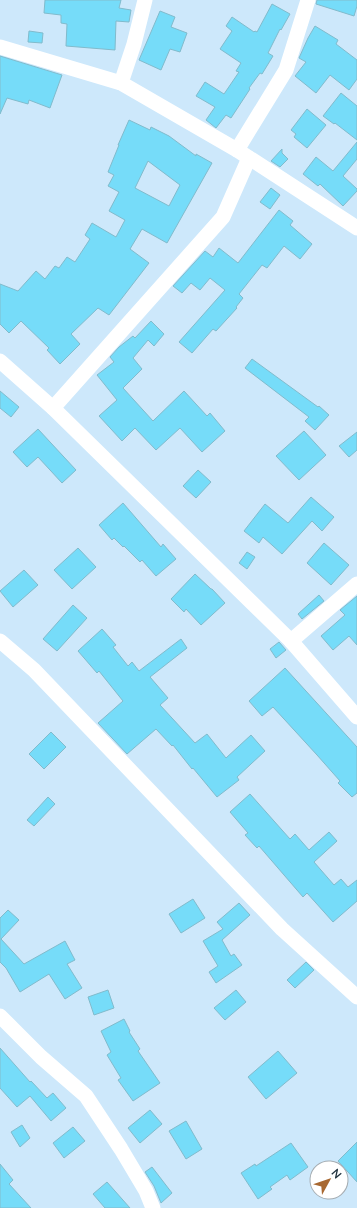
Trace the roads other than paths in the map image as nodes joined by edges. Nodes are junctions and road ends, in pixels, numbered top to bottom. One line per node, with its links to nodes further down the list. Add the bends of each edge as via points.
1 (145, 0): 4 (street)
2 (308, 0): 5 (street, via 286,70)
3 (0, 47): 4 (street)
4 (121, 83): 5 (street)
5 (243, 154): 6 (street); 8 (street, via 223,217)
6 (355, 224)
7 (0, 361): 8 (street)
8 (53, 408): 10 (street)
9 (357, 584): 10 (street)
10 (291, 640): 12 (street)
11 (0, 642): 13 (street, via 34,670 282,929)
12 (357, 717)
13 (357, 997)
14 (0, 1016): 15 (street, via 41,1057 86,1096 146,1191)
15 (153, 1208)

